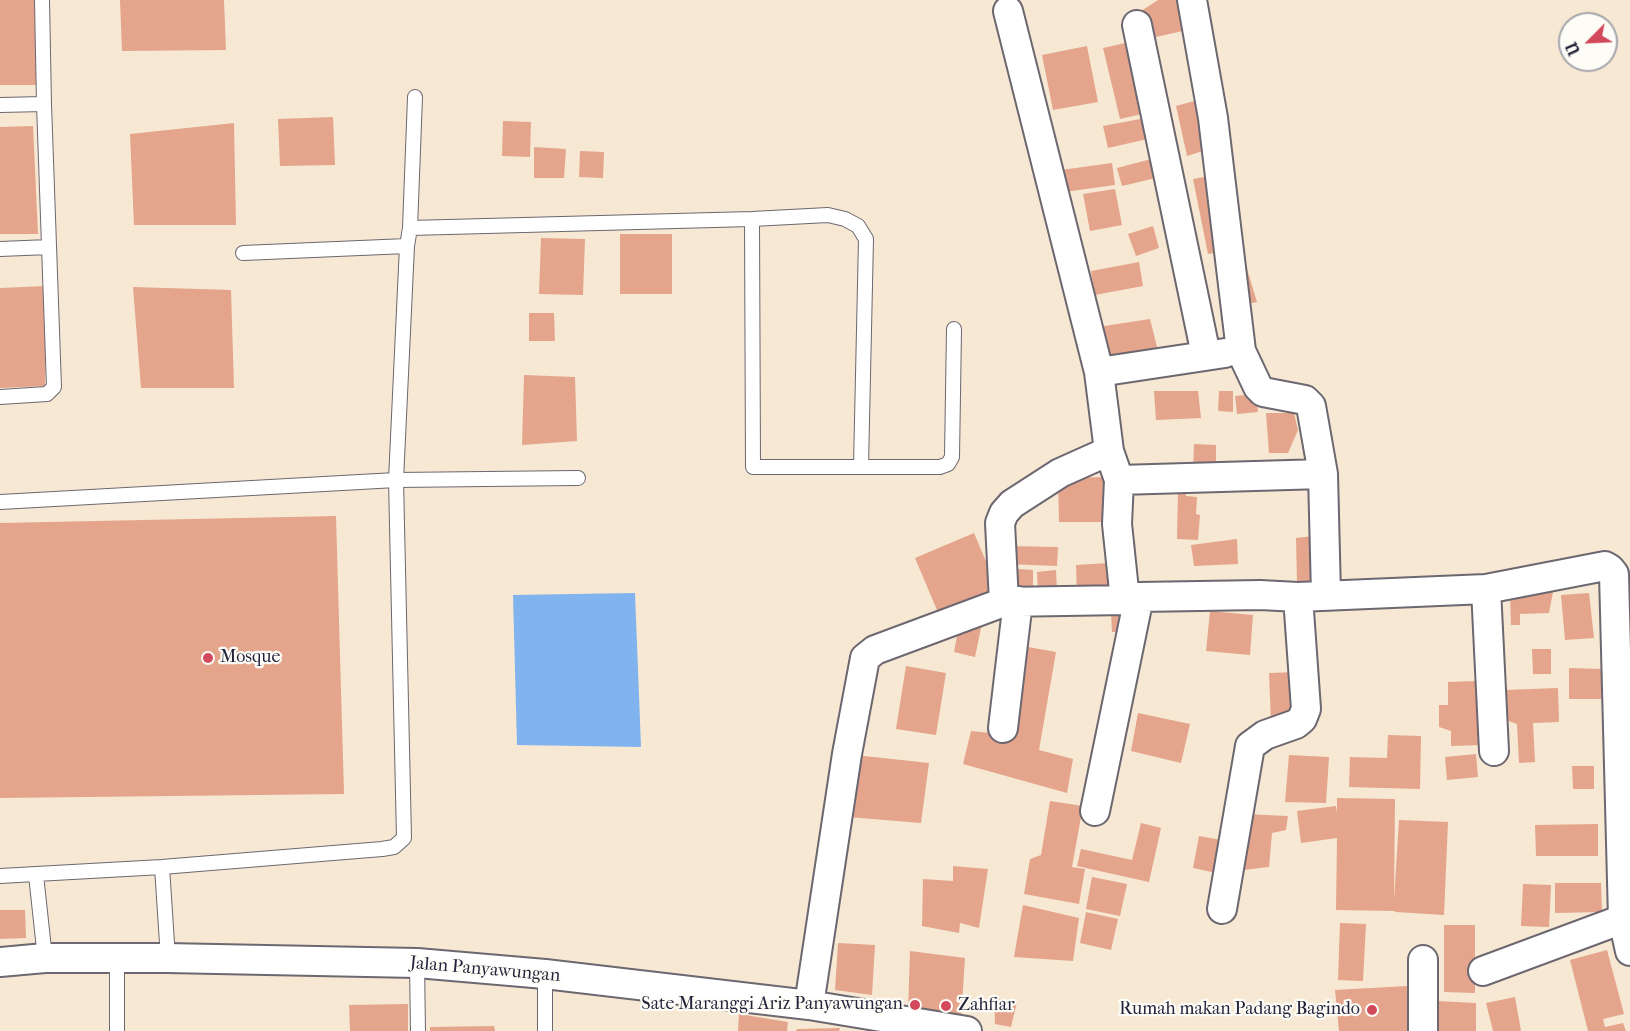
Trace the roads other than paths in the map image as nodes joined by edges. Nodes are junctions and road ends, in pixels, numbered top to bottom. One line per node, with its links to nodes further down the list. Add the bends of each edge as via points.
1 (42, 0): 6 (lane)
2 (1192, 0): 15 (street, via 1213,118)
3 (1008, 11): 17 (street)
4 (1137, 25): 16 (street)
5 (415, 98): 9 (lane)
6 (44, 104): 7 (lane); 11 (lane)
7 (0, 105)
8 (752, 219): 9 (lane); 20 (lane, via 828,215 858,226 866,239); 20 (lane, via 753,467)
9 (410, 228): 10 (lane)
10 (407, 246): 13 (lane); 23 (lane)
11 (50, 247): 12 (lane); 18 (lane, via 54,387 47,394)
12 (0, 249)
13 (243, 253)
14 (954, 329): 20 (lane, via 948,465)
15 (1241, 351): 16 (street); 21 (street, via 1263,392 1305,400 1311,406)
16 (1206, 355): 17 (street)
17 (1099, 372): 19 (street)
18 (0, 397)
19 (1109, 451): 24 (street); 30 (street, via 1060,473 1004,513 1000,523)
20 (861, 466)
21 (1323, 474): 24 (street); 27 (street)
22 (578, 478): 23 (lane)
23 (396, 480): 25 (lane); 34 (lane, via 404,838 394,847 382,849)
24 (1119, 480): 29 (street, via 1117,524)
25 (0, 502)
26 (1486, 589): 27 (street); 32 (street); 38 (street, via 1605,566 1614,574)
27 (1326, 596): 28 (street)
28 (1298, 597): 29 (street); 37 (street, via 1306,709 1296,724 1265,735 1250,746)
29 (1132, 598): 30 (street); 33 (street)
30 (1011, 601): 31 (street); 48 (street, via 875,650 865,658)
31 (1003, 728)
32 (1494, 751)
33 (1095, 811)
34 (162, 867): 35 (lane); 42 (lane)
35 (36, 875): 36 (lane); 40 (lane)
36 (0, 876)
37 (1222, 909)
38 (1623, 919): 39 (street); 46 (street)
39 (1630, 951)
40 (45, 958): 41 (street, Jalan Panyawungan); 44 (street, Jalan Panyawungan)
41 (117, 958): 42 (street, Jalan Panyawungan); 49 (lane)
42 (166, 958): 45 (street, Jalan Panyawungan)
43 (1423, 960): 53 (street)
44 (0, 962)
45 (417, 963): 47 (street, Jalan Panyawungan); 50 (lane)
46 (1483, 971)
47 (545, 974): 48 (street, Jalan Panyawungan); 51 (lane)
48 (809, 1005): 52 (street, Jalan Panyawungan)
49 (117, 1031)
50 (418, 1031)
51 (545, 1031)
52 (967, 1031)
53 (1423, 1031)

